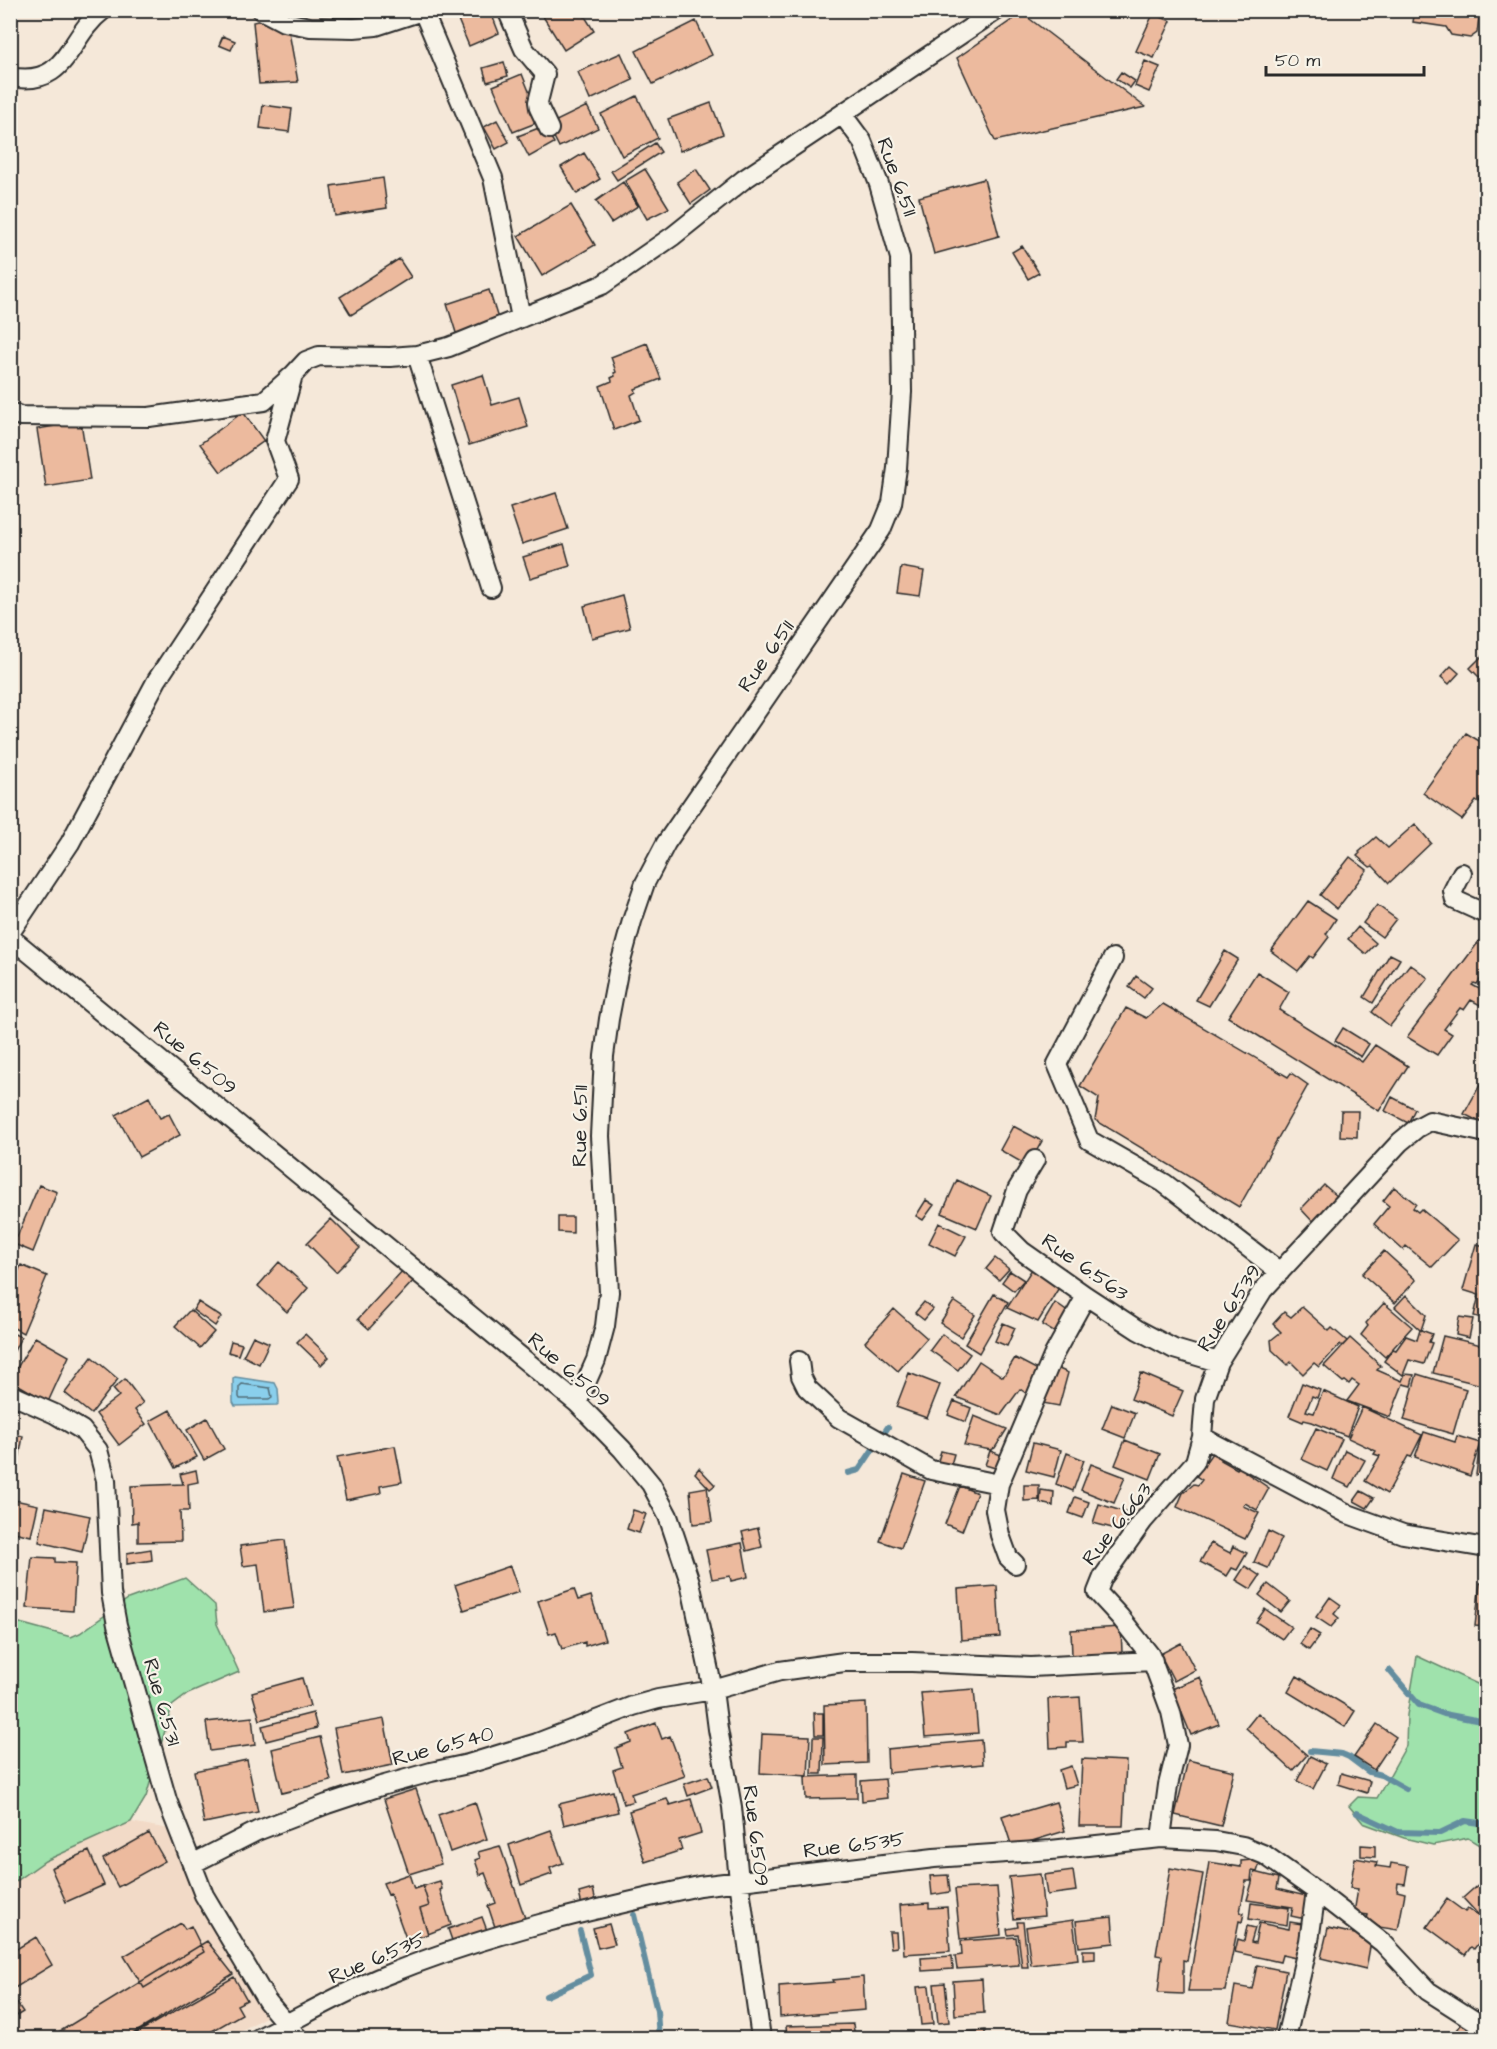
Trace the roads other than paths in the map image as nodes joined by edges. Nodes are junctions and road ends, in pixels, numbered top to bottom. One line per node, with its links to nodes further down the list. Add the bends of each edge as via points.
1 (103, 10): 6 (street, via 49,75 28,81)
2 (261, 10): 5 (street, via 284,22 354,28 376,26)
3 (507, 10): 8 (street, via 524,49 545,74 539,108)
4 (998, 10): 7 (street)
5 (424, 11): 9 (street, via 493,178)
6 (10, 77)
7 (842, 114): 9 (street, via 743,180 602,285); 25 (street, Rue 6.511, via 862,141 900,258 902,392 892,503 881,530 672,834 645,883 621,962 604,1056 600,1136 609,1292 596,1360)
8 (549, 129)
9 (521, 318): 10 (street, via 449,347)
10 (417, 355): 11 (street, via 319,356 306,361); 13 (street)
11 (293, 375): 12 (street, via 264,401 149,417 20,416); 16 (street, via 275,441 289,479 157,680 70,843)
12 (10, 412)
13 (491, 588)
14 (1462, 873): 15 (street, via 1453,891 1455,900)
15 (1486, 914)
16 (10, 935): 25 (street, Rue 6.509)
17 (1113, 958): 20 (street, via 1057,1064 1089,1140 1164,1183)
18 (1486, 1133): 20 (street, Rue 6.539, via 1430,1121 1417,1128)
19 (1035, 1160): 21 (street, Rue 6.563, via 1017,1191 1003,1232 1022,1251)
20 (1280, 1272): 23 (street, Rue 6.539, via 1263,1290)
21 (1086, 1296): 23 (street, Rue 6.563, via 1174,1349); 27 (street, via 1054,1354)
22 (799, 1361): 27 (street, via 807,1388 839,1418 931,1470)
23 (1218, 1362): 26 (street, Rue 6.539, via 1205,1399)
24 (10, 1394): 33 (street, Rue 6.531, via 55,1413 82,1430 98,1450 106,1480 111,1593 117,1624 167,1800)
25 (577, 1404): 31 (street, Rue 6.509, via 651,1484 668,1516 690,1582)
26 (1202, 1437): 28 (street, via 1348,1514 1403,1534); 30 (street, Rue 6.663, via 1195,1462 1143,1521 1097,1590)
27 (999, 1484): 29 (street, via 995,1510 1008,1557)
28 (1486, 1548)
29 (1015, 1564)
30 (1153, 1661): 31 (street, Rue 6.540, via 1031,1667 844,1662 780,1671); 32 (street, Rue 6.663, via 1178,1745)
31 (713, 1690): 33 (street, Rue 6.540, via 641,1704 537,1743 327,1804 257,1831); 34 (street, Rue 6.509, via 732,1807)
32 (1161, 1838): 34 (street, Rue 6.535, via 934,1858); 35 (street, Rue 6.535, via 1243,1846 1265,1855)
33 (192, 1864): 37 (street, Rue 6.531, via 204,1895 233,1944 267,2001)
34 (739, 1881): 37 (street, Rue 6.535, via 664,1894 468,1946 384,1976); 39 (street, Rue 6.509)
35 (1316, 1892): 36 (street, Rue 6.535, via 1383,1943 1428,1991); 40 (street, via 1309,1941)
36 (1486, 2028)
37 (292, 2032): 38 (street, Rue 6.535)
38 (260, 2038)
39 (761, 2038)
40 (1286, 2038)

